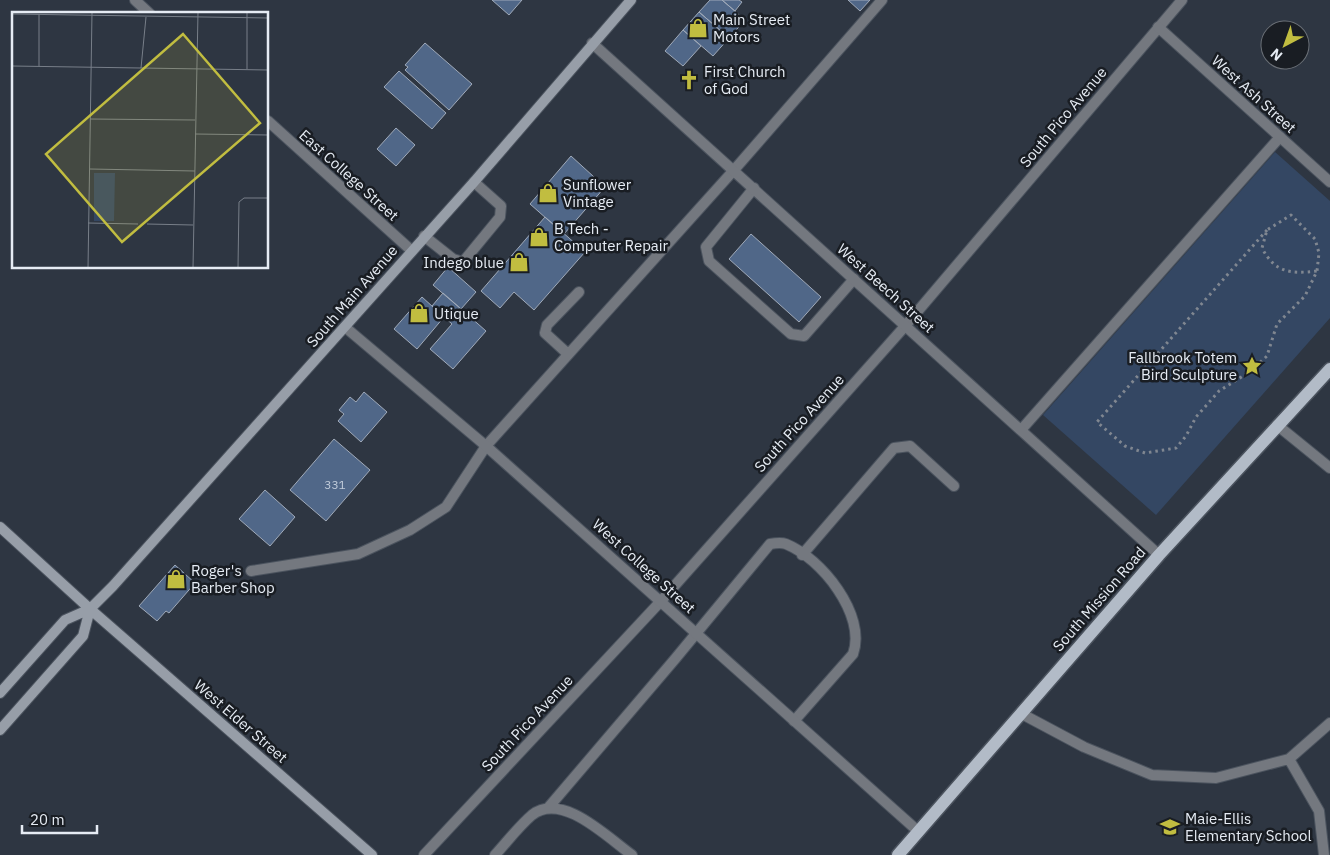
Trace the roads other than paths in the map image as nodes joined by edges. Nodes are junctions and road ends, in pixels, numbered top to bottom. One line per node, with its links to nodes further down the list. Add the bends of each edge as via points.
1 (135, 0): 5 (street)
2 (632, 0): 7 (main road, South Main Avenue)
3 (882, 0): 10 (street)
4 (1182, 0): 6 (street, South Pico Avenue)
5 (148, 12)
6 (1158, 27): 9 (street, West Ash Street); 18 (street, South Pico Avenue)
7 (592, 43): 10 (street, West Beech Street); 11 (main road, South Main Avenue)
8 (269, 122): 15 (street, East College Street)
9 (1280, 137): 12 (street, West Ash Street); 23 (street)
10 (734, 170): 13 (street, West Beech Street); 20 (street)
11 (474, 182): 14 (main road, South Main Avenue); 14 (street, via 501,206 500,217 463,262)
12 (1330, 182)
13 (754, 188): 16 (street, West Beech Street); 16 (street, via 706,247 708,261 791,334 804,336)
14 (424, 236): 15 (main road, South Main Avenue)
15 (412, 251): 19 (main road, South Main Avenue)
16 (854, 279): 18 (street, West Beech Street)
17 (579, 292): 20 (street, via 547,325 545,333)
18 (906, 325): 23 (street, West Beech Street); 31 (street, South Pico Avenue)
19 (345, 327): 24 (street, West College Street); 32 (main road, South Main Avenue)
20 (568, 354): 24 (street)
21 (1330, 369): 22 (main road, South Mission Road)
22 (1278, 425): 25 (street); 29 (main road, South Mission Road)
23 (1021, 430): 29 (street, West Beech Street)
24 (486, 446): 30 (street, via 446,506 410,530 358,554); 31 (street, West College Street)
25 (1330, 468)
26 (954, 486): 28 (street, via 910,446 894,448)
27 (0, 527): 32 (main road, West Elder Street)
28 (802, 555): 33 (street, via 785,543 770,544); 36 (street, via 820,568 842,594 857,642 852,654)
29 (1159, 555): 35 (main road, South Mission Road)
30 (251, 572)
31 (661, 601): 33 (street, West College Street); 43 (street, South Pico Avenue)
32 (90, 609): 34 (main road, South Main Avenue, via 65,620); 38 (main road, South Main Avenue, via 83,636); 42 (main road, West Elder Street)
33 (696, 634): 36 (street, West College Street); 40 (street)
34 (0, 693)
35 (1022, 714): 39 (street, via 1084,747 1152,775 1216,778); 41 (main road, South Mission Road)
36 (794, 721): 41 (street, West College Street)
37 (1330, 723): 39 (street)
38 (0, 730)
39 (1289, 759): 47 (street, via 1318,811)
40 (548, 808): 44 (street, via 533,814); 45 (street, via 566,809)
41 (919, 832): 46 (main road, South Mission Road)
42 (372, 855)
43 (424, 855)
44 (495, 855)
45 (632, 855)
46 (898, 855)
47 (1324, 855)

